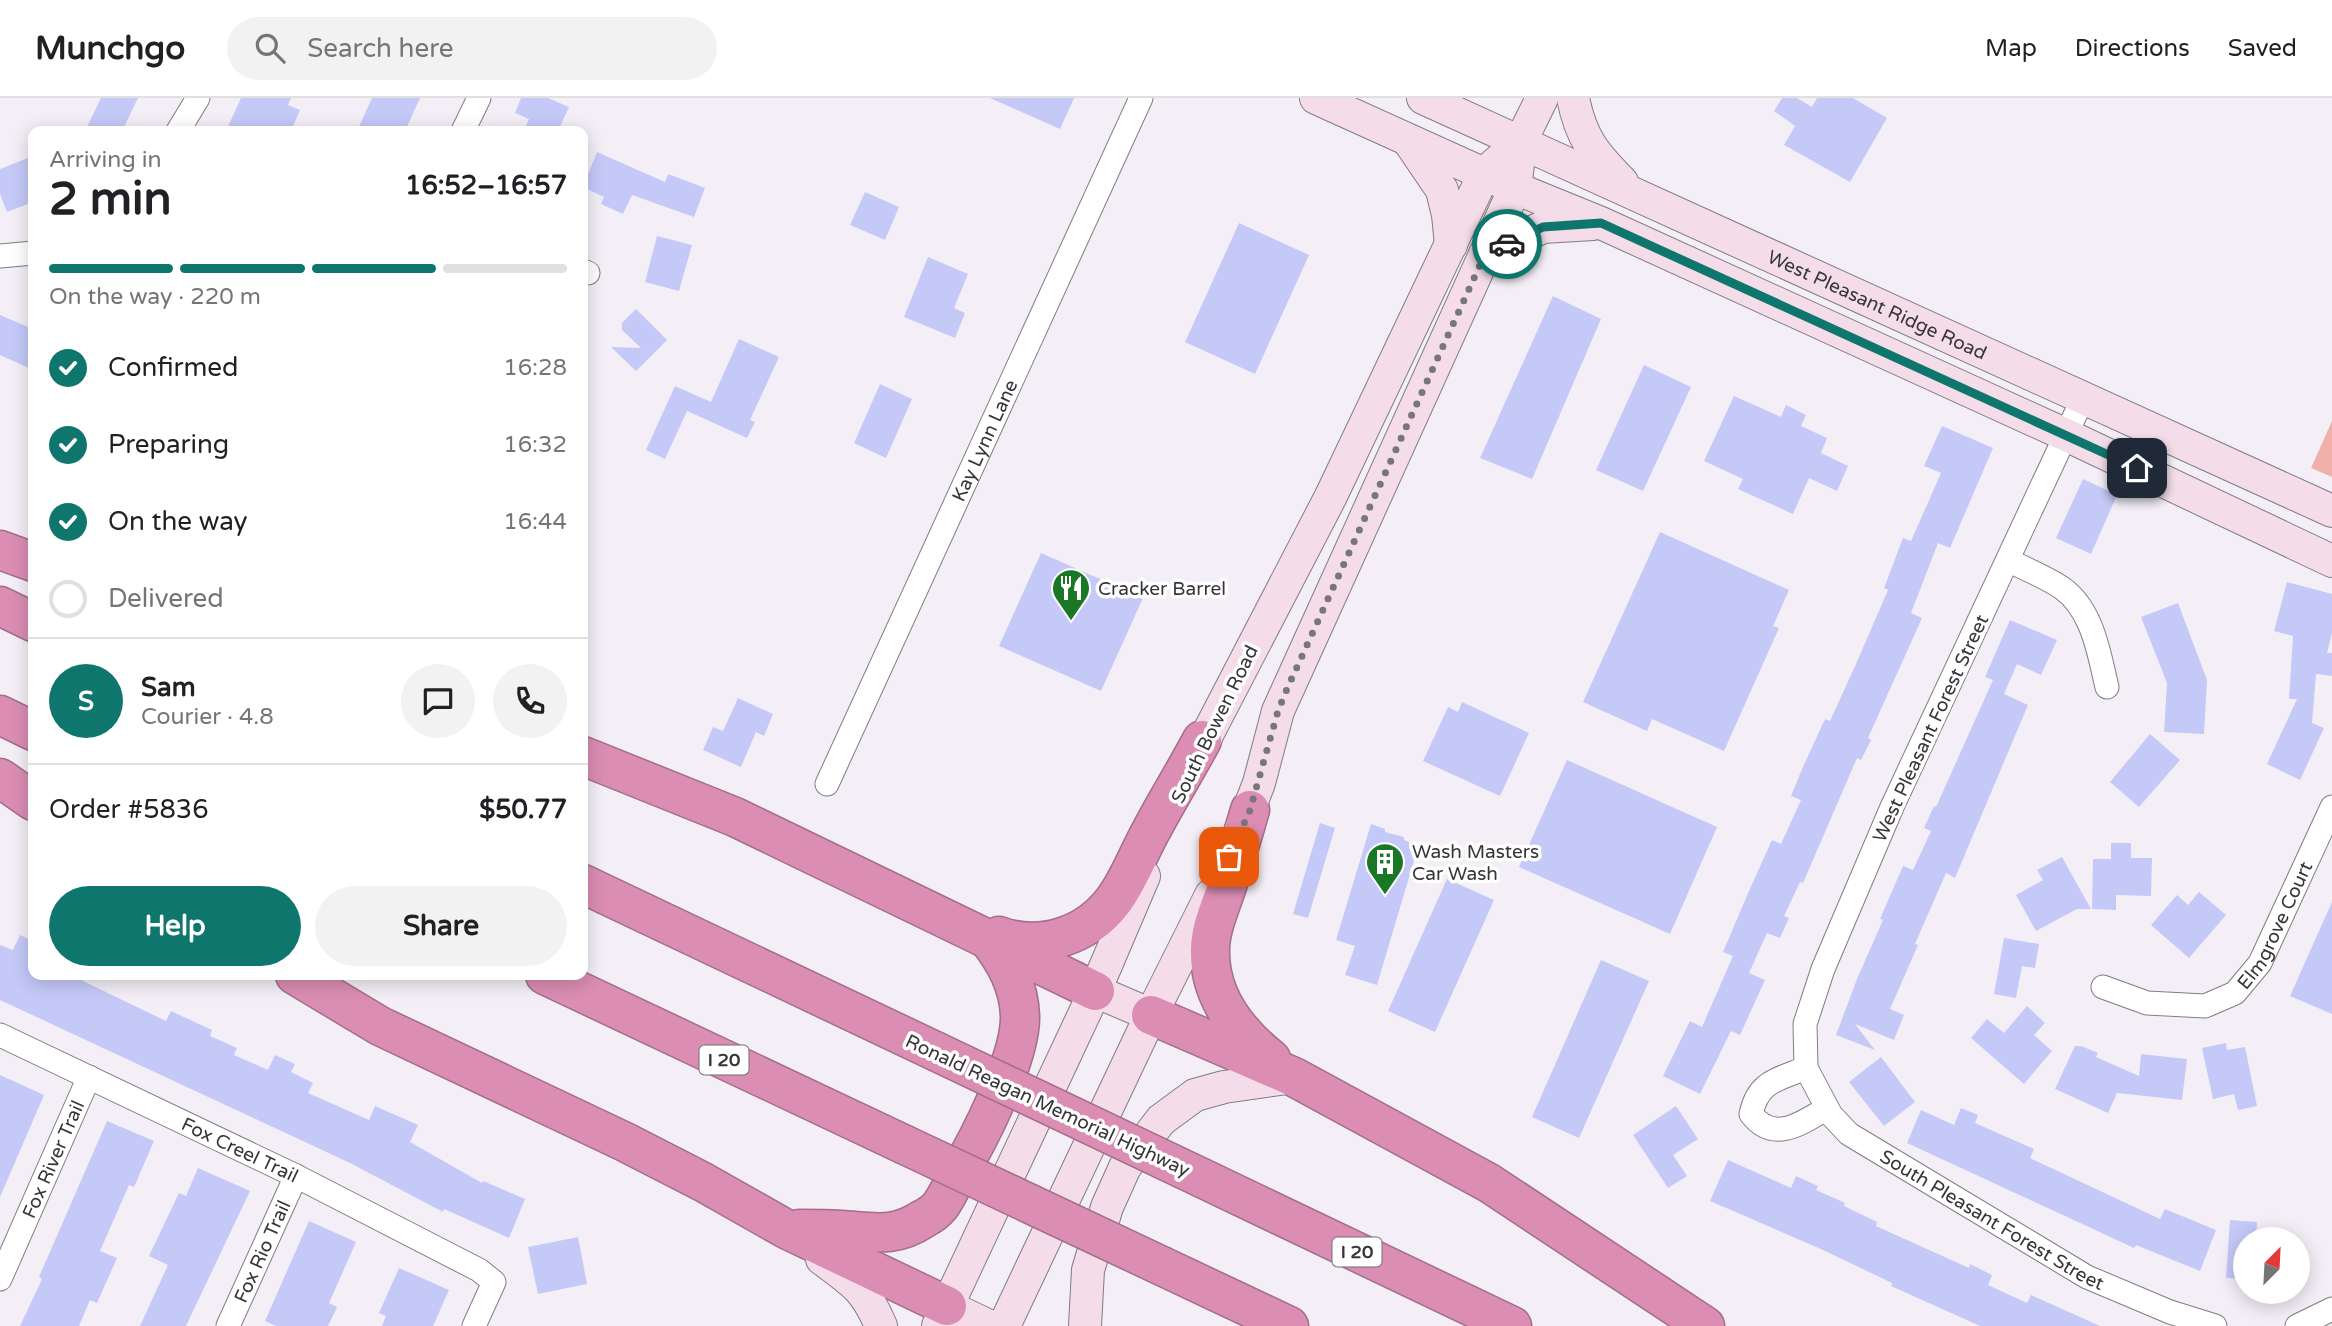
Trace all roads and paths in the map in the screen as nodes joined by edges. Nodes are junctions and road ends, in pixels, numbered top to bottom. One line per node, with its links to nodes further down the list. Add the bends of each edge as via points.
1 (198, 98): 8 (street)
2 (479, 98): 9 (street)
3 (1141, 98): 39 (street, Kay Lynn Lane)
4 (1316, 98): 10 (main road)
5 (1423, 98): 11 (main road, West Pleasant Ridge Road)
6 (1542, 98): 11 (main road, South Bowen Road)
7 (1573, 98): 14 (main road, via 1585,138)
8 (181, 126)
9 (465, 126)
10 (1408, 139): 12 (main road); 16 (main road, via 1442,190)
11 (1521, 141): 12 (main road, South Bowen Road); 13 (main road, South Bowen Road); 14 (main road, West Pleasant Ridge Road)
12 (1484, 174): 13 (main road); 16 (main road, South Bowen Road)
13 (1515, 188): 15 (main road); 18 (main road, South Bowen Road)
14 (1630, 191): 21 (main road, West Pleasant Ridge Road)
15 (1601, 223): 18 (main road, via 1543,227); 20 (main road)
16 (1451, 245): 25 (main road, South Bowen Road)
17 (28, 253): 19 (street)
18 (1485, 254): 26 (main road, South Bowen Road)
19 (0, 256)
20 (1749, 291): 21 (main road, via 1758,285 1780,285 1858,316); 23 (main road)
21 (1879, 306): 22 (main road, West Pleasant Ridge Road)
22 (2084, 396): 23 (street, West Pleasant Forest Street); 24 (main road, West Pleasant Ridge Road)
23 (2064, 434): 29 (street, West Pleasant Forest Street); 30 (main road)
24 (2332, 511)
25 (1321, 516): 26 (main road); 36 (main road, South Bowen Road)
26 (1361, 527): 42 (main road, South Bowen Road, via 1278,711)
27 (0, 550): 28 (highway)
28 (28, 560)
29 (2008, 560): 33 (street, via 2063,589 2084,612); 52 (street, West Pleasant Forest Street, via 1892,807 1823,969 1805,1024)
30 (2332, 561)
31 (0, 606): 32 (highway)
32 (28, 620)
33 (2107, 687)
34 (0, 715): 35 (highway)
35 (28, 728)
36 (1202, 740): 44 (highway, via 1114,900 1088,927 1061,938 1024,942); 49 (main road, South Bowen Road)
37 (588, 758): 44 (highway, via 736,817)
38 (0, 778): 40 (highway)
39 (827, 784)
40 (28, 798)
41 (2332, 807): 48 (street, Elmgrove Court, via 2260,963 2235,993 2205,1006 2147,1003)
42 (1250, 810): 50 (main road, South Bowen Road); 54 (highway, via 1214,925 1210,950 1216,988 1234,1024)
43 (588, 886): 67 (highway, Ronald Reagan Memorial Highway / I 20, bridge)
44 (941, 915): 45 (highway)
45 (988, 939): 49 (highway); 57 (highway, via 1014,982 1020,1032 1007,1074 940,1206 898,1232)
46 (303, 980): 57 (highway, via 380,1026 625,1142)
47 (556, 980): 66 (highway, I 20, bridge)
48 (2103, 987)
49 (1095, 991): 50 (main road); 59 (main road, South Bowen Road)
50 (1151, 1015): 54 (highway); 64 (main road, South Bowen Road)
51 (0, 1035): 53 (street, Fox Creel Trail)
52 (1806, 1068): 55 (street, South Pleasant Forest Street); 55 (street, via 1760,1089 1751,1114 1770,1129 1788,1129)
53 (89, 1077): 56 (street, Fox Creel Trail); 58 (street, Fox River Trail)
54 (1294, 1077): 65 (main road, via 1195,1095 1161,1120 1125,1167 1107,1207 1088,1270); 68 (highway, via 1489,1183)
55 (1827, 1108): 69 (street, South Pleasant Forest Street, via 1849,1134 2087,1277)
56 (296, 1177): 60 (street, Fox Rio Trail); 61 (street, Fox Creel Trail, via 494,1282)
57 (786, 1230): 59 (highway); 62 (main road, via 861,1288)
58 (0, 1279)
59 (942, 1316): 63 (main road)
60 (228, 1326)
61 (474, 1326)
62 (881, 1326)
63 (989, 1326)
64 (1004, 1326)
65 (1085, 1326)
66 (1289, 1326)
67 (1512, 1326)
68 (1705, 1326)
69 (2215, 1326)

